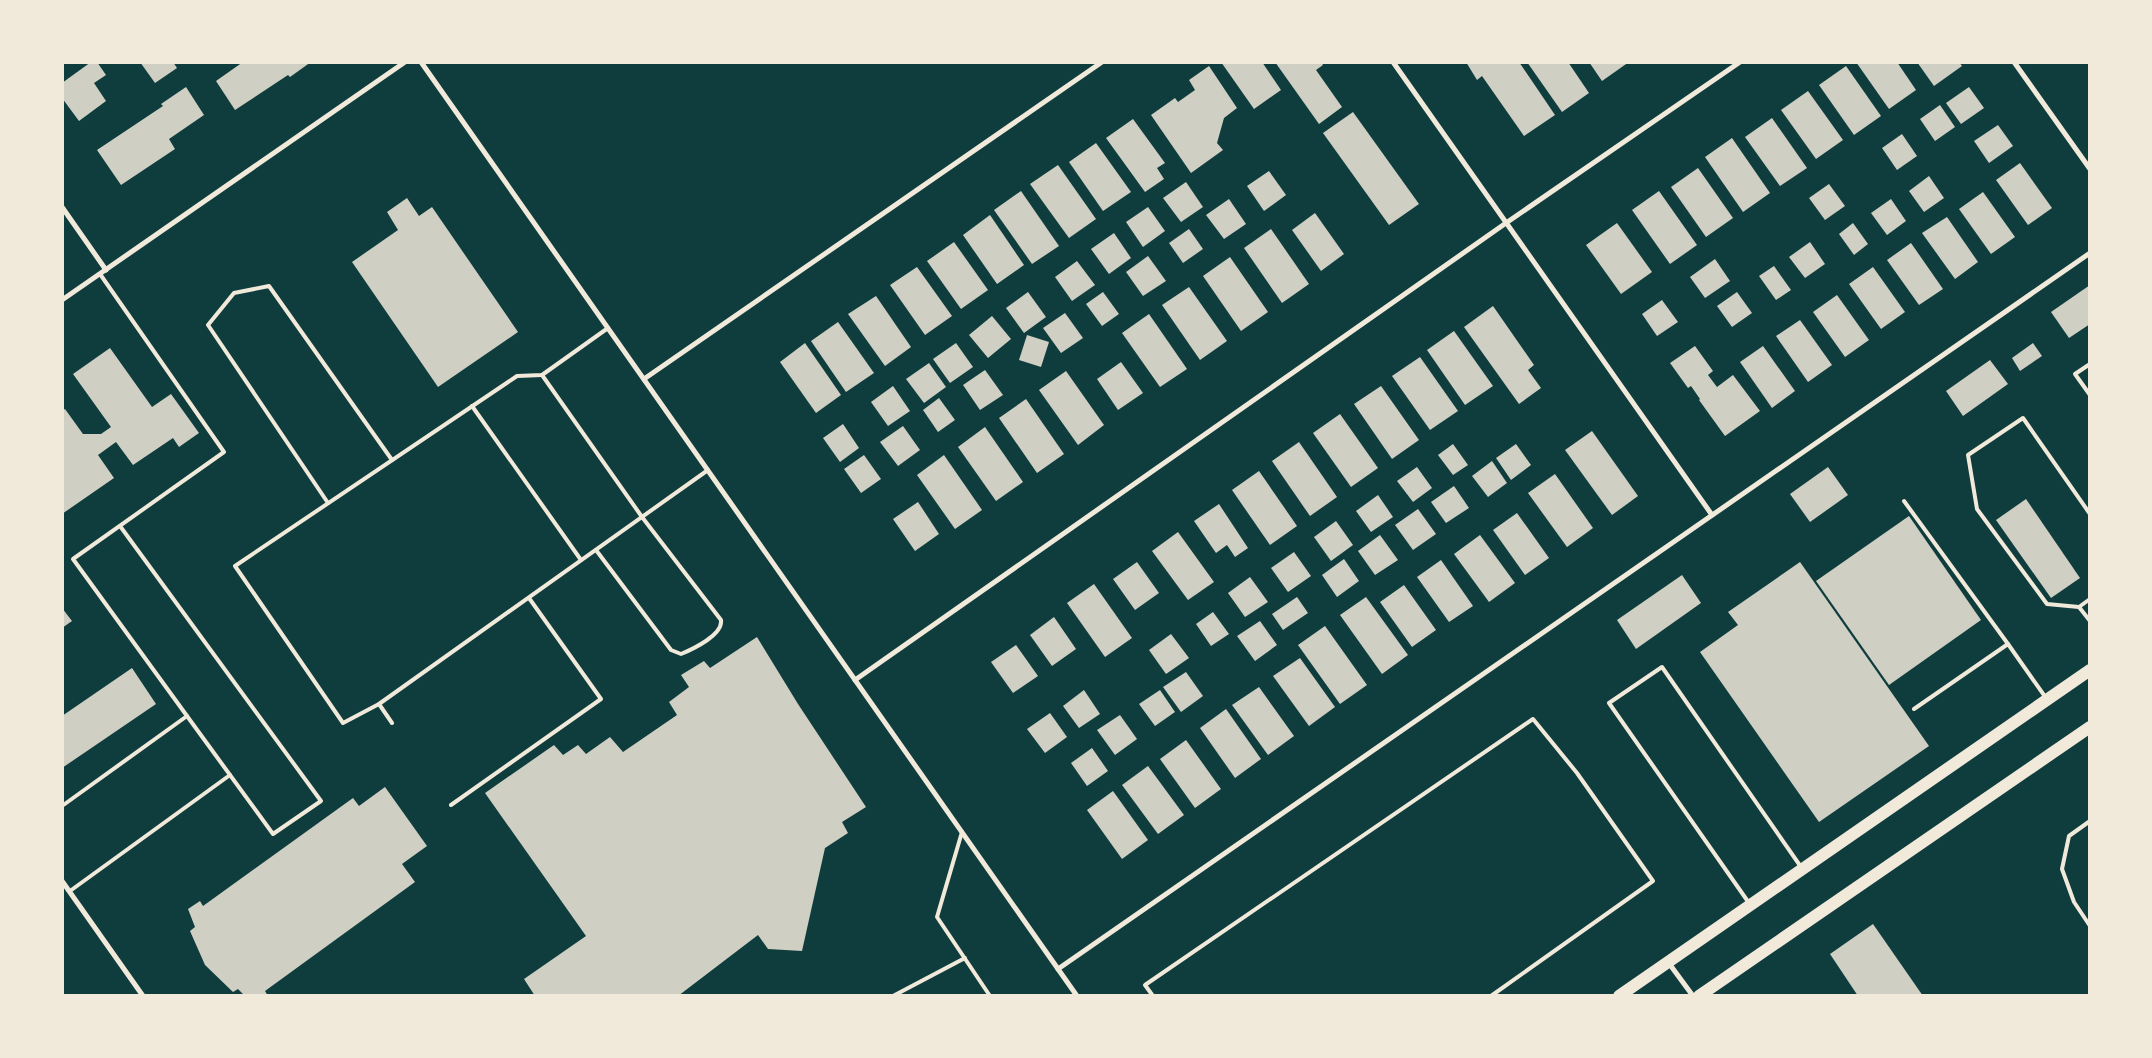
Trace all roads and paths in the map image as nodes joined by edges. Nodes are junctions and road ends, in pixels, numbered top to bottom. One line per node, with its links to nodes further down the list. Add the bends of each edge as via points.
1 (406, 62): 11 (street)
2 (421, 62): 14 (street)
3 (1102, 62): 17 (street)
4 (1393, 62): 9 (street)
5 (1740, 62): 9 (street)
6 (2014, 62): 7 (street)
7 (2090, 170)
8 (62, 208): 11 (street)
9 (1506, 223): 25 (street); 36 (street)
10 (2090, 253): 25 (street)
11 (106, 270): 12 (street)
12 (100, 274): 13 (street); 27 (lane, via 224,452)
13 (62, 300)
14 (608, 328): 16 (lane); 17 (street)
15 (2090, 364): 18 (lane, via 2075,374)
16 (542, 375): 19 (lane, via 517,376); 26 (lane)
17 (644, 379): 21 (street)
18 (2090, 395)
19 (472, 406): 20 (lane); 29 (lane)
20 (392, 460): 23 (lane); 23 (lane, via 269,286 234,293 208,325)
21 (708, 470): 26 (lane); 36 (street)
22 (1904, 501): 34 (lane)
23 (328, 503): 38 (lane, via 235,566 343,723)
24 (2090, 514): 32 (lane, via 2023,418 1968,456 1977,510 2047,604)
25 (1712, 515): 55 (street)
26 (642, 517): 28 (lane); 28 (lane, via 721,620 719,630 694,649 681,654 671,650)
27 (120, 526): 40 (lane, via 73,559); 43 (lane, via 321,801 273,834)
28 (596, 550): 29 (lane)
29 (581, 560): 30 (lane)
30 (529, 598): 38 (lane); 44 (lane, via 600,699)
31 (2090, 599): 32 (lane)
32 (2079, 607): 33 (lane)
33 (2090, 621)
34 (2008, 644): 37 (lane); 39 (lane)
35 (2090, 670): 37 (main road)
36 (855, 680): 47 (street)
37 (2047, 699): 48 (main road)
38 (379, 704): 41 (lane)
39 (1914, 709)
40 (187, 716): 43 (lane); 45 (lane)
41 (392, 723)
42 (2090, 727): 64 (main road)
43 (230, 775): 50 (lane)
44 (451, 805)
45 (62, 806)
46 (2090, 821): 52 (lane, via 2069,836 2062,869 2074,902)
47 (962, 832): 53 (lane, via 937,917); 55 (street)
48 (1802, 869): 51 (main road); 51 (lane, via 1662,667 1609,703)
49 (62, 881): 50 (street)
50 (70, 892): 56 (street)
51 (1751, 904): 54 (main road)
52 (2090, 926)
53 (964, 958): 57 (lane); 58 (lane)
54 (1668, 962): 62 (main road); 63 (street)
55 (1058, 969): 59 (street)
56 (143, 996)
57 (893, 996)
58 (990, 996)
59 (1077, 996)
60 (1153, 996): 61 (lane, via 1145,985 1533,719 1577,773 1653,881)
61 (1492, 996)
62 (1619, 996)
63 (1693, 996)
64 (1699, 996)

